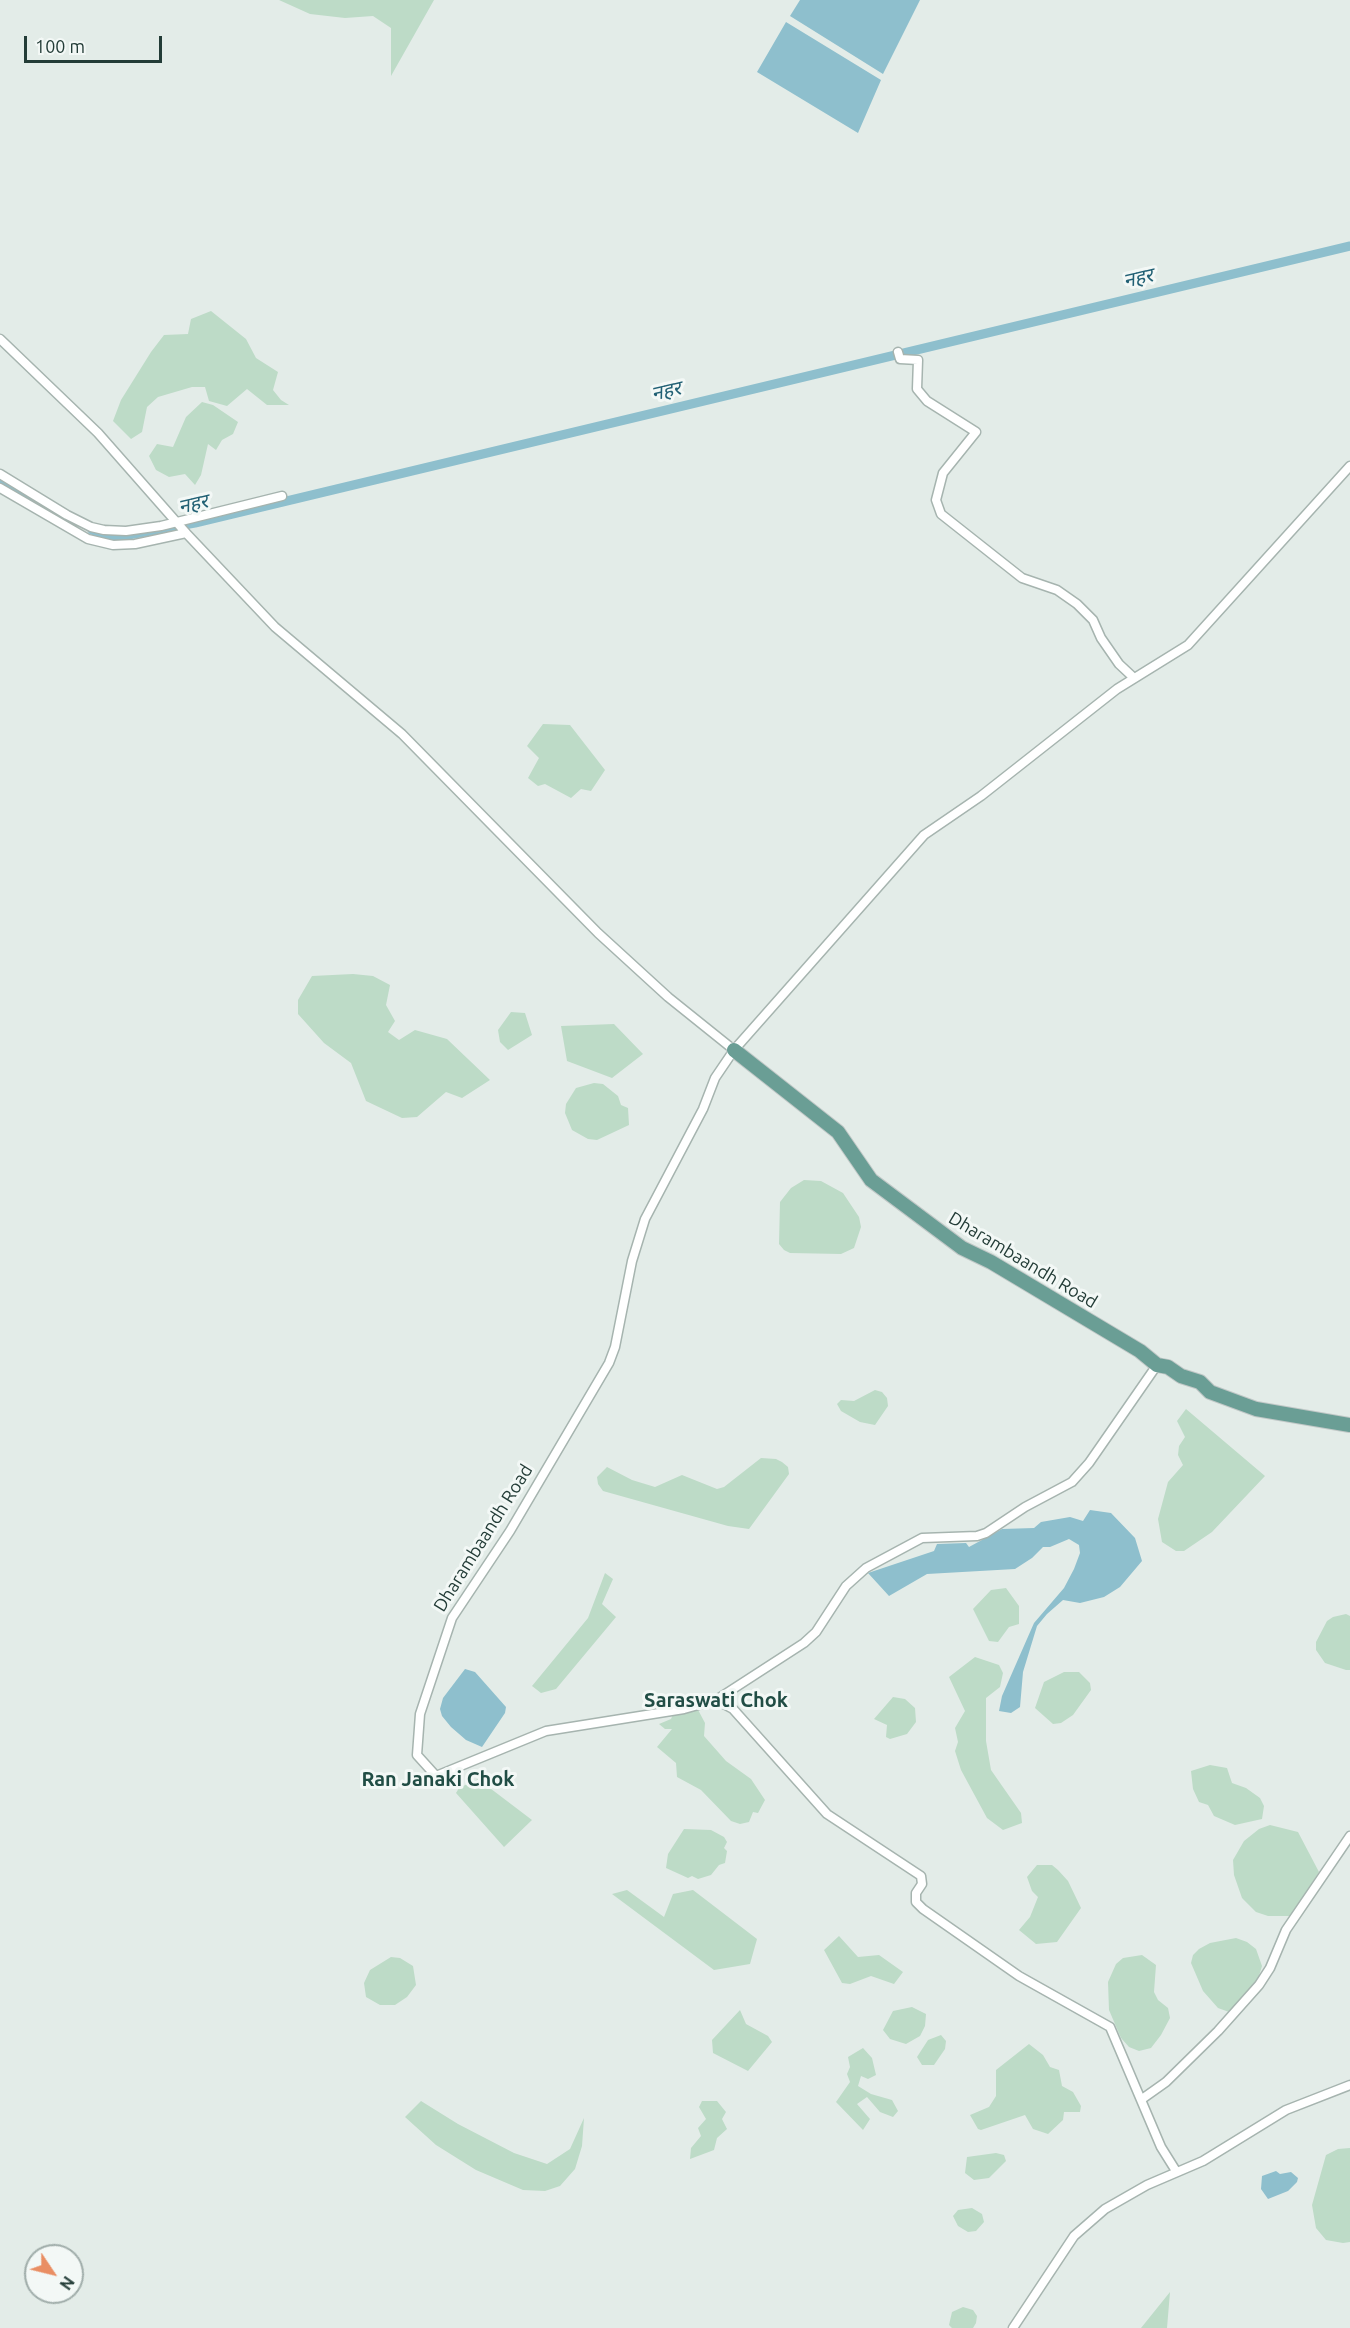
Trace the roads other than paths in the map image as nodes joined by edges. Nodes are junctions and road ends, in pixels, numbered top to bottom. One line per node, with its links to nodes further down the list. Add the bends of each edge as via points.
1 (0, 339): 7 (street, via 98,433)
2 (899, 355): 9 (street, via 918,360 916,383 922,395 976,432 943,472 936,500 941,514 1022,578 1057,590 1077,604 1093,620 1119,664)
3 (1350, 466): 9 (street, via 1188,645)
4 (0, 474): 7 (street, via 91,527 126,531)
5 (0, 488): 8 (street, via 88,539 113,545)
6 (282, 496): 7 (street)
7 (178, 522): 8 (street)
8 (185, 532): 10 (street, via 275,627 402,734 598,933)
9 (1134, 678): 10 (street, via 924,835)
10 (734, 1050): 11 (main road, Dharambaandh Road, via 838,1132 871,1180 898,1201 962,1248 992,1262); 13 (street, Dharambaandh Road, via 715,1078 703,1109 645,1219 609,1363 510,1531 452,1617 420,1714 415,1751 436,1776 546,1731)
11 (1157, 1365): 12 (main road, Dharambaandh Road, via 1200,1382 1210,1392 1256,1409); 13 (street, Dharambaandh Road, via 1072,1482 986,1533 922,1538 866,1568 846,1586 816,1632 804,1643)
12 (1350, 1425)
13 (716, 1700): 16 (street, via 733,1709 827,1814 921,1876 916,1902 923,1909 1019,1976 1110,2027)
14 (1350, 1836): 16 (street, via 1286,1930 1259,1985 1166,2082)
15 (1350, 2085): 17 (street, via 1286,2110 1203,2161)
16 (1142, 2099): 17 (street, via 1161,2147)
17 (1176, 2171): 18 (street, via 1105,2210 1074,2236)
18 (1013, 2328)

